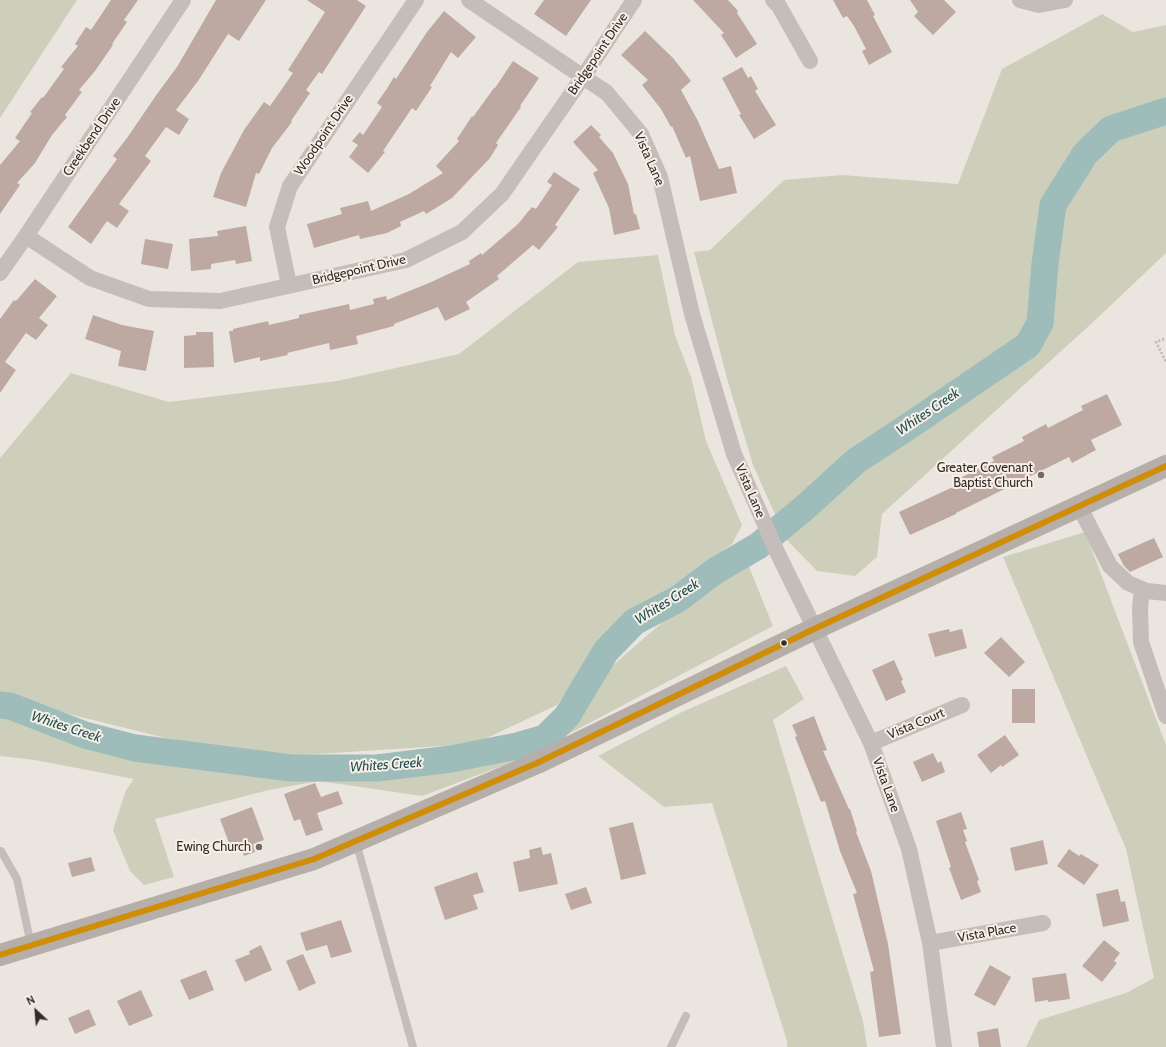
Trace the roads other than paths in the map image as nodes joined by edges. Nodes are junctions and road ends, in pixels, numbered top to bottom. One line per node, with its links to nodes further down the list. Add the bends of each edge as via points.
1 (183, 0): 10 (street, Creekbend Drive)
2 (416, 0): 12 (street, Woodpoint Drive, via 290,186 277,227)
3 (469, 0): 9 (street, Vista Lane)
4 (634, 0): 9 (street, Bridgepoint Drive)
5 (773, 0): 8 (street, via 779,6)
6 (1020, 0): 7 (street, via 1039,5)
7 (1066, 0)
8 (810, 61)
9 (583, 77): 12 (street, Bridgepoint Drive, via 502,194 462,232 406,260); 17 (street, Vista Lane, via 607,93 641,134 660,177 692,314 734,454)
10 (26, 236): 11 (street, Creekbend Drive); 12 (street, Bridgepoint Drive, via 90,278 149,299 220,301)
11 (0, 273)
12 (289, 286)
13 (1166, 466): 14 (street)
14 (1079, 506): 15 (street, via 1110,566 1128,583); 17 (street)
15 (1142, 589): 16 (street); 19 (street, via 1141,642)
16 (1166, 593)
17 (814, 629): 20 (street, Vista Lane); 21 (street, via 537,764)
18 (962, 705): 20 (street, Vista Court)
19 (1166, 716)
20 (870, 744): 24 (street, Vista Lane, via 909,849)
21 (356, 841): 25 (street, via 314,859); 28 (lane)
22 (0, 851): 25 (lane, via 17,879)
23 (1043, 923): 24 (street, Vista Place)
24 (930, 943): 30 (street, Vista Lane)
25 (31, 946): 26 (street)
26 (0, 955)
27 (686, 1016): 29 (lane)
28 (413, 1047)
29 (671, 1047)
30 (944, 1047)

